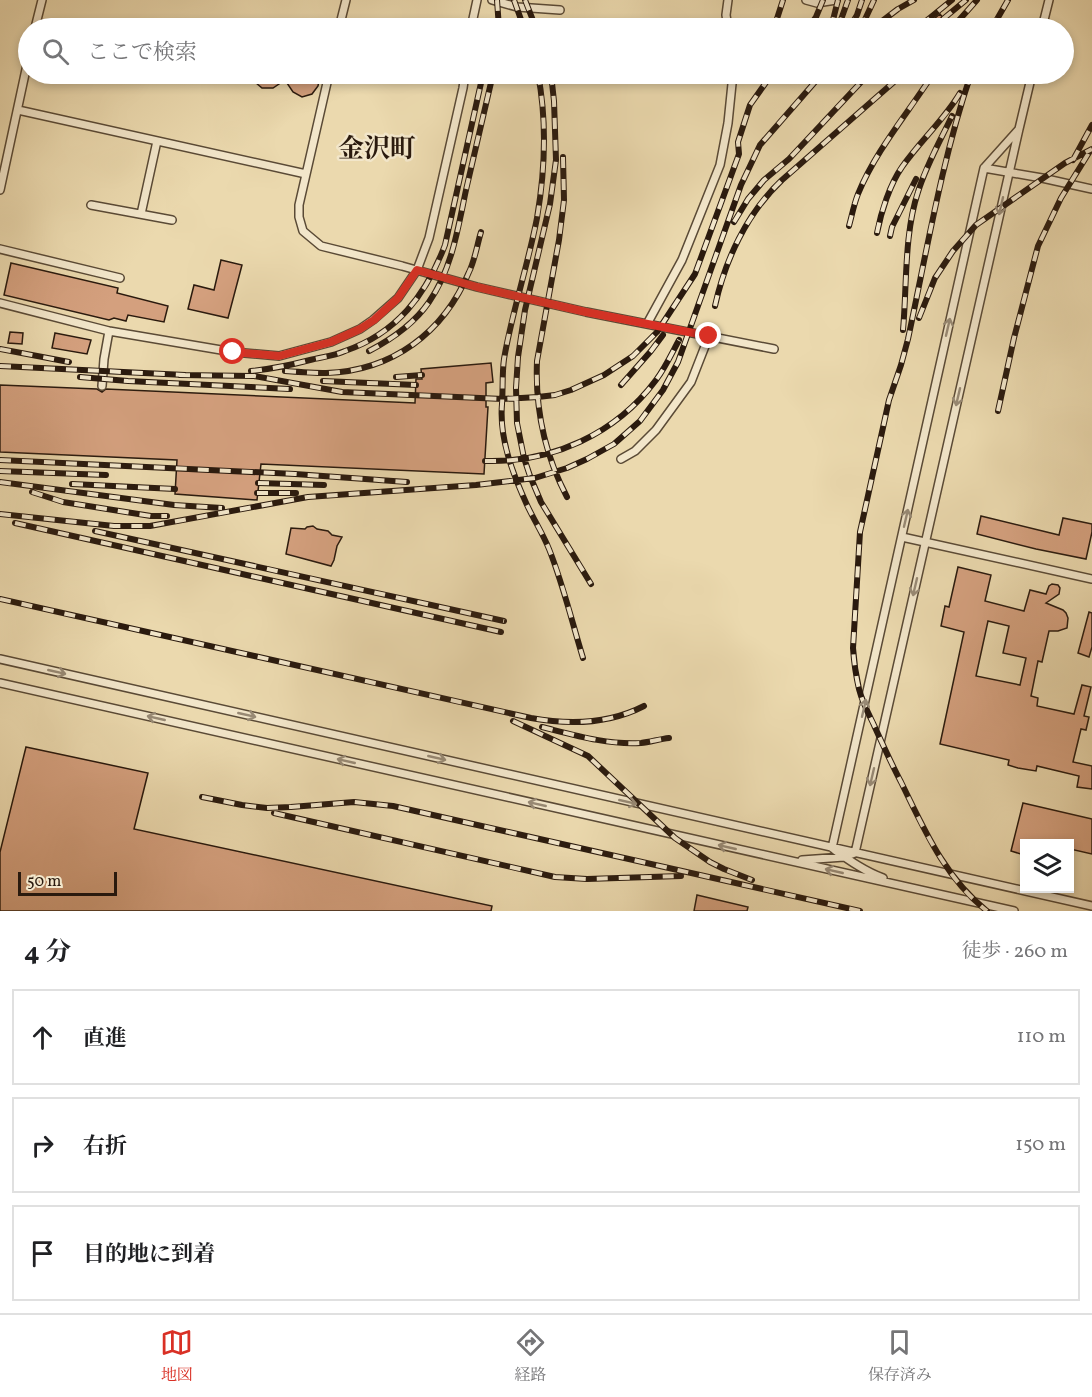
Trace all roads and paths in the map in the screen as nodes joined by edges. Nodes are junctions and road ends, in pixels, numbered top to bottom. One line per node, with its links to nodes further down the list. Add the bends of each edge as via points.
1 (42, 0): 10 (lane)
2 (346, 0): 11 (lane)
3 (477, 0): 12 (lane)
4 (492, 0): 9 (lane, via 517,7)
5 (728, 0): 13 (lane)
6 (806, 0): 7 (lane)
7 (836, 0)
8 (1049, 0): 14 (lane)
9 (560, 10)
10 (38, 18)
11 (342, 18)
12 (473, 18)
13 (726, 18)
14 (1044, 18)
15 (23, 84): 20 (lane)
16 (327, 84): 25 (lane)
17 (464, 84): 32 (lane, via 429,238)
18 (732, 84): 35 (lane, via 720,165 682,260)
19 (1030, 84): 21 (lane)
20 (18, 110): 22 (lane); 27 (lane)
21 (1019, 129): 23 (lane); 24 (lane)
22 (157, 141): 25 (lane); 29 (lane)
23 (984, 168): 24 (lane); 41 (lane, one-way to 23)
24 (1009, 173): 26 (lane); 42 (lane, one-way to 42)
25 (306, 174): 32 (lane, via 299,218 310,238 321,246)
26 (1092, 189)
27 (0, 190)
28 (91, 205): 29 (lane)
29 (141, 214): 30 (lane)
30 (172, 220)
31 (0, 249): 33 (lane)
32 (417, 270): 35 (lane); 36 (lane, via 398,298 360,329 331,342 279,356)
33 (120, 278)
34 (0, 303): 36 (lane)
35 (647, 324): 37 (lane)
36 (110, 332): 39 (lane)
37 (709, 336): 38 (lane); 40 (lane, via 691,382 656,430)
38 (774, 349)
39 (102, 386)
40 (621, 459)
41 (902, 537): 42 (lane); 46 (lane, one-way to 41)
42 (925, 542): 43 (lane); 47 (lane, one-way to 47)
43 (1092, 579)
44 (0, 660): 46 (lane, one-way to 46)
45 (0, 683): 49 (lane, one-way to 45)
46 (832, 848): 47 (lane); 48 (lane)
47 (855, 853): 48 (lane); 51 (lane)
48 (844, 857): 49 (lane); 50 (lane, via 867,872)
49 (784, 859): 50 (lane, one-way to 49)
50 (905, 887): 52 (lane)
51 (1092, 906)
52 (1014, 911)

